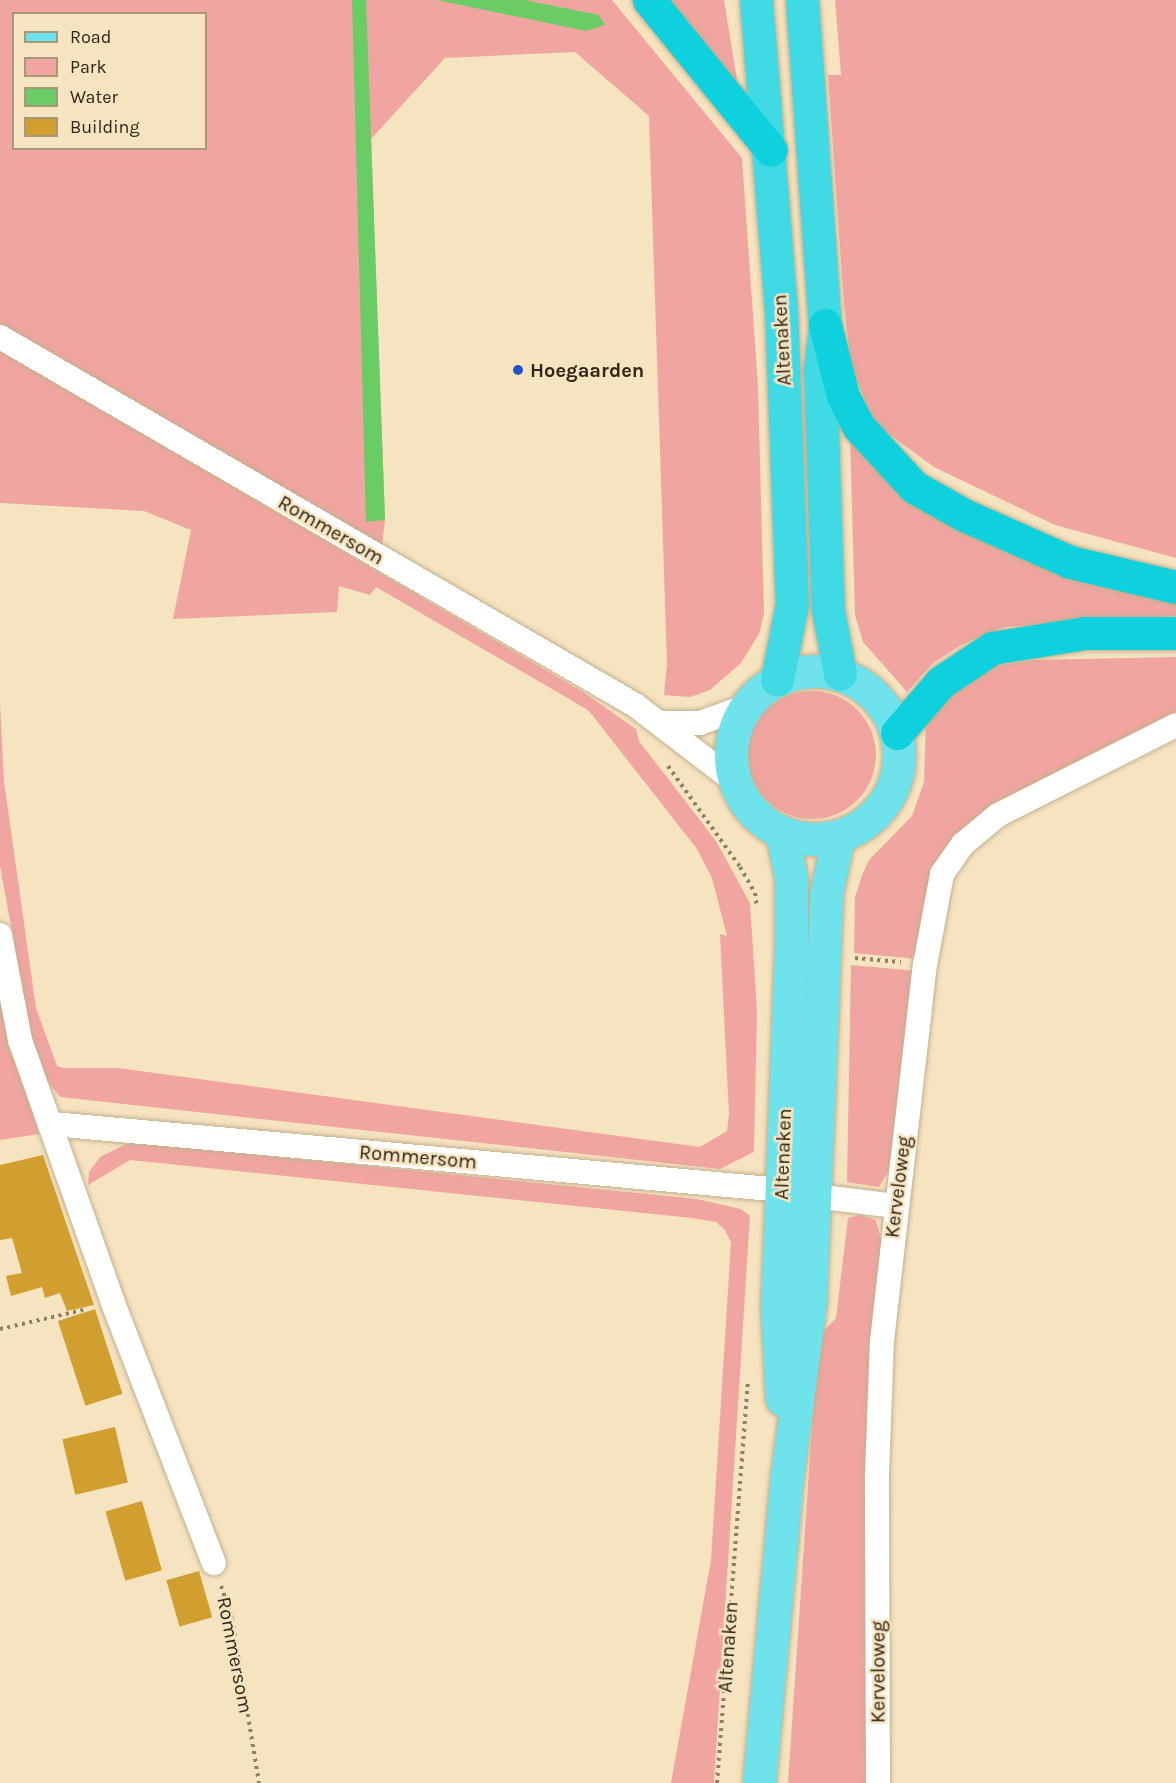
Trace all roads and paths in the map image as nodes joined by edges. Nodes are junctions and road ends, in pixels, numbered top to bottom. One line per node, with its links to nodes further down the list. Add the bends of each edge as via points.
1 (649, 0): 4 (highway)
2 (756, 0): 4 (highway, Altenaken)
3 (802, 0): 5 (highway, Altenaken)
4 (771, 150): 10 (highway, Altenaken, via 792,604)
5 (825, 325): 7 (highway, via 843,396 859,427 914,488 1070,562); 9 (highway, Altenaken, via 820,370 828,600)
6 (0, 337): 12 (street, Rommersom)
7 (1176, 587)
8 (1176, 633): 14 (highway, via 1085,633 992,648 941,682)
9 (840, 674): 10 (main road, via 816,671); 14 (main road, via 876,697)
10 (777, 680): 11 (main road)
11 (747, 706): 12 (street, via 700,723); 16 (main road, via 731,745)
12 (662, 723): 16 (street, Rommersom)
13 (1176, 725): 24 (street, Kerveloweg, via 998,815 963,844 942,874 925,965)
14 (897, 733): 18 (main road, via 900,754 893,789 869,820)
15 (662, 759): 19 (path, via 696,800 740,867 755,893)
16 (734, 781): 17 (main road, via 756,817)
17 (782, 833): 18 (main road, via 817,840); 22 (main road, Altenaken, via 791,878)
18 (838, 837): 23 (main road, Altenaken, via 826,895)
19 (758, 914)
20 (0, 935): 21 (street, via 21,1040)
21 (53, 1124): 22 (street, Rommersom); 25 (street)
22 (782, 1190): 28 (main road, Altenaken, via 777,1305)
23 (815, 1196): 24 (street); 28 (main road, Altenaken, via 810,1302)
24 (895, 1206): 33 (street, Kerveloweg, via 882,1341 877,1464)
25 (113, 1303): 26 (path); 29 (street)
26 (0, 1329)
27 (749, 1371): 31 (path, Altenaken)
28 (787, 1476): 32 (main road, Altenaken)
29 (214, 1563): 30 (path, Rommersom, via 232,1618)
30 (259, 1783)
31 (717, 1783)
32 (759, 1783)
33 (878, 1783)

